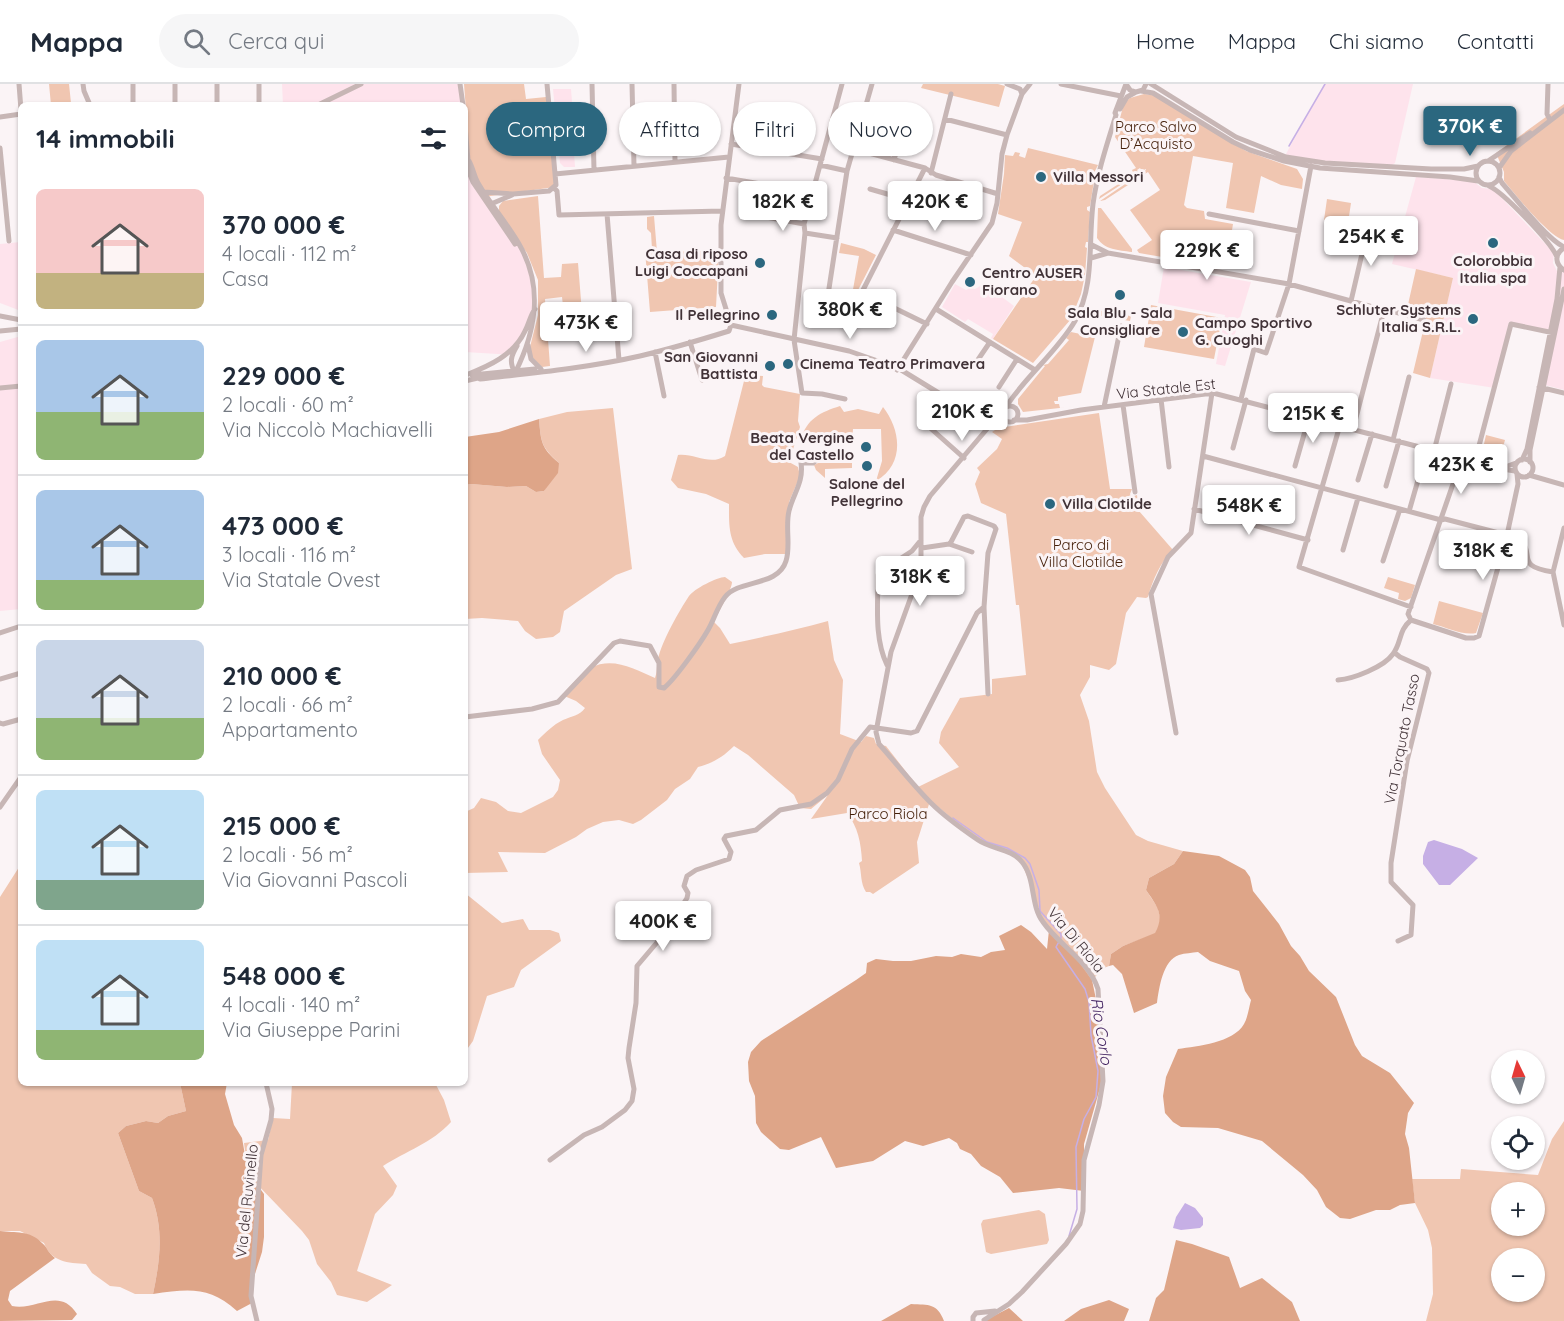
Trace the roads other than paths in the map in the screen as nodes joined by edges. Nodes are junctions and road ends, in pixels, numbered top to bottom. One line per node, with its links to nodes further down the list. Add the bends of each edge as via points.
1 (19, 84): 26 (street)
2 (83, 84): 27 (street)
3 (133, 84): 28 (street)
4 (175, 84): 29 (street)
5 (217, 84): 30 (street)
6 (259, 84): 31 (street)
7 (361, 84): 32 (street)
8 (460, 84): 33 (street)
9 (547, 84): 63 (street)
10 (592, 84): 60 (street)
11 (632, 84): 56 (street)
12 (674, 84): 53 (street)
13 (739, 84): 43 (street)
14 (842, 84): 54 (street)
15 (872, 84): 34 (street)
16 (1007, 84): 24 (street, via 1020,89)
17 (1030, 84): 24 (street)
18 (1061, 84): 25 (street)
19 (1126, 84): 22 (street); 25 (street)
20 (1148, 84): 22 (street); 55 (street, via 1236,137 1274,154)
21 (1548, 84): 40 (street)
22 (1138, 92): 37 (street, via 1124,101); 55 (street, via 1154,93 1250,150 1284,161)
23 (951, 94): 39 (street)
24 (1022, 94): 42 (street)
25 (1121, 96): 37 (street)
26 (20, 102)
27 (89, 102)
28 (133, 102)
29 (175, 102)
30 (217, 102)
31 (259, 102)
32 (324, 102)
33 (463, 102)
34 (867, 102)
35 (1564, 110): 40 (street)
36 (18, 113): 38 (street)
37 (1116, 115): 90 (street, via 1094,204)
38 (0, 117)
39 (945, 119): 42 (street); 62 (street)
40 (1550, 120): 41 (street)
41 (1537, 130): 52 (street); 59 (street, via 1511,151)
42 (1007, 135): 75 (street)
43 (731, 144): 49 (street); 54 (street)
44 (0, 148): 89 (street)
45 (468, 152): 51 (street)
46 (852, 156): 61 (street)
47 (879, 156): 50 (street)
48 (895, 156): 50 (street)
49 (729, 157): 53 (street); 65 (street)
50 (894, 160): 58 (street)
51 (469, 161): 67 (street); 71 (street)
52 (1488, 161): 57 (street); 59 (street)
53 (675, 162): 56 (street)
54 (821, 162): 61 (street); 72 (street)
55 (1311, 164): 57 (street, via 1431,169); 66 (street); 86 (street)
56 (634, 166): 60 (street)
57 (1478, 166): 66 (street)
58 (925, 168): 62 (street); 76 (street)
59 (1499, 168): 64 (street)
60 (594, 170): 63 (street)
61 (847, 171): 88 (street)
62 (931, 173): 75 (street)
63 (555, 174): 69 (street)
64 (1500, 177): 68 (street); 91 (street, via 1528,213)
65 (726, 178): 72 (street); 78 (street)
66 (1478, 181): 68 (street)
67 (474, 186): 77 (street); 83 (street)
68 (1490, 186): 95 (street, via 1540,233)
69 (554, 188): 74 (street); 79 (street, via 560,215)
70 (870, 189): 76 (street)
71 (484, 192): 73 (street); 77 (street)
72 (813, 193): 82 (street)
73 (498, 194): 74 (street); 77 (street)
74 (513, 194): 77 (street)
75 (998, 194): 94 (street, via 992,223)
76 (908, 200): 85 (street)
77 (489, 202): 83 (street); 93 (street)
78 (722, 211): 79 (street); 111 (street, via 721,291)
79 (607, 214): 122 (street)
80 (1209, 214): 86 (street)
81 (766, 217): 82 (street)
82 (804, 224): 87 (street)
83 (501, 225): 93 (street)
84 (1368, 228): 101 (street)
85 (893, 230): 94 (street); 100 (street)
86 (1299, 231): 98 (street)
87 (805, 232): 88 (street); 115 (street)
88 (837, 238): 100 (street, via 828,294 856,299)
89 (9, 241)
90 (1092, 245): 92 (street); 96 (street)
91 (1564, 248): 95 (street)
92 (1108, 253): 96 (street); 98 (street)
93 (524, 254): 103 (street, via 534,281)
94 (971, 255): 104 (street)
95 (1557, 256): 97 (street)
96 (1091, 258): 127 (street, via 1086,295 1074,322)
97 (1562, 269): 114 (street)
98 (1289, 284): 101 (street); 148 (street, via 1266,353 1254,349)
99 (1564, 289): 114 (street)
100 (862, 292): 109 (street)
101 (1351, 301): 105 (street)
102 (861, 303): 102 (street, via 865,297 884,306 877,323 856,315)
103 (535, 309): 118 (street); 119 (street)
104 (936, 309): 109 (street); 117 (street)
105 (1383, 311): 108 (street); 158 (street)
106 (0, 316): 107 (street)
107 (18, 319)
108 (1424, 320)
109 (927, 324): 125 (street)
110 (1121, 326): 151 (street)
111 (730, 328): 115 (street); 116 (street)
112 (18, 329): 113 (street)
113 (0, 331)
114 (1552, 333): 139 (street); 169 (street, via 1511,324)
115 (794, 339): 125 (street, via 849,351); 145 (street, via 802,393)
116 (690, 342): 120 (street); 135 (street)
117 (990, 342): 121 (street); 123 (street)
118 (517, 344): 128 (street, via 511,356); 130 (street, via 504,357)
119 (528, 344): 124 (street, via 531,359); 128 (street)
120 (655, 352): 122 (street); 143 (street)
121 (1017, 359): 127 (street); 138 (street)
122 (619, 360): 126 (street)
123 (974, 368)
124 (541, 369): 126 (street); 128 (street)
125 (897, 369): 147 (street)
126 (550, 370): 129 (street)
127 (1035, 370): 144 (street)
128 (515, 371): 129 (street); 131 (street); 134 (street)
129 (525, 374): 134 (street)
130 (468, 376)
131 (468, 377)
132 (468, 377): 134 (street)
133 (1409, 377): 160 (street)
134 (480, 379)
135 (702, 380)
136 (1451, 384): 163 (street)
137 (18, 386): 140 (street)
138 (999, 387)
139 (1540, 387): 142 (street); 168 (street, via 1527,449); 170 (street)
140 (0, 388)
141 (1212, 393): 146 (street, Via Statale Est); 148 (street, Via Statale Est); 164 (street)
142 (1564, 393)
143 (664, 396)
144 (1014, 397): 150 (street); 152 (street)
145 (845, 399)
146 (1161, 399): 149 (street, Via Statale Est); 172 (street)
147 (950, 400): 152 (street, via 983,417); 166 (street, via 928,426)
148 (1243, 400): 154 (street, Via Statale Est); 161 (street)
149 (1123, 405): 151 (street, Via Statale Est); 180 (street)
150 (1013, 406): 152 (street); 153 (street)
151 (1104, 407): 153 (street, Via Statale Est, via 1027,420)
152 (1002, 412): 155 (street); 156 (street)
153 (1016, 417): 155 (street, Via Statale Est)
154 (1309, 417): 157 (street, Via Statale Est); 171 (street)
155 (1007, 421): 156 (street, Via Statale Est)
156 (991, 425): 166 (street)
157 (1340, 426): 158 (street, Via Statale Est); 179 (street)
158 (1353, 429): 159 (street, Via Statale Est)
159 (1372, 434): 160 (street, Via Statale Est); 175 (street)
160 (1396, 441): 162 (street, Via Statale Est); 178 (street)
161 (1233, 448)
162 (1427, 449): 163 (street, Via Statale Est); 182 (street)
163 (1434, 451): 167 (street, Via Statale Est)
164 (1203, 456): 179 (street); 183 (street)
165 (819, 458): 213 (street, via 813,463 801,463 803,473 788,512 786,561 782,569 725,597 708,630 664,688 659,687 659,663 650,646 620,641 560,701 532,709)
166 (964, 458): 188 (street, via 926,503 921,517)
167 (1462, 458): 169 (street, Via Statale Est); 185 (street, Via Torquato Tasso)
168 (1519, 461): 169 (street, Via Statale Est, via 1505,467); 170 (street, Via Statale Est); 173 (street)
169 (1476, 462): 173 (street, Via Statale Est)
170 (1531, 465): 174 (street); 176 (street, Via Statale Est, via 1542,476)
171 (1295, 466)
172 (1169, 467)
173 (1516, 473): 174 (street, Via Statale Est); 177 (street)
174 (1526, 476): 176 (street, Via Statale Est); 177 (street)
175 (1358, 480)
176 (1564, 483)
177 (1518, 484): 187 (street)
178 (1386, 486)
179 (1322, 488): 181 (street); 189 (street)
180 (1135, 492)
181 (1358, 498): 184 (street); 192 (street)
182 (1410, 508)
183 (1194, 509): 189 (street); 217 (street, via 1191,533 1168,557 1151,594)
184 (1400, 509): 185 (street); 197 (street)
185 (1441, 520): 187 (street); 199 (street, Via Torquato Tasso)
186 (1564, 528): 195 (street)
187 (1507, 535): 198 (street, via 1521,542 1531,566); 201 (street, via 1479,636 1466,638)
188 (921, 540): 191 (street); 193 (street)
189 (1308, 540): 199 (street, via 1299,567)
190 (949, 544): 193 (street); 194 (street); 200 (street, via 964,517 996,529 987,557)
191 (914, 549): 193 (street); 206 (street, via 878,575)
192 (1343, 550)
193 (922, 552): 207 (street, via 921,569)
194 (972, 552)
195 (1557, 555): 196 (street); 198 (street)
196 (1564, 557)
197 (1383, 561)
198 (1553, 572): 202 (street)
199 (1411, 607): 201 (street, Via Torquato Tasso)
200 (984, 608): 212 (street); 216 (street, via 977,613 916,730 911,733)
201 (1411, 620): 205 (street, Via Torquato Tasso, via 1403,627)
202 (1564, 625)
203 (18, 627): 204 (street)
204 (0, 633)
205 (1395, 653): 211 (street, Via Torquato Tasso, via 1359,675); 220 (street, Via Torquato Tasso, via 1427,669 1429,678 1407,761 1391,863 1391,882 1413,905 1411,935)
206 (882, 655): 207 (street); 208 (street)
207 (890, 656): 208 (street)
208 (888, 666): 216 (street)
209 (18, 674): 210 (street)
210 (0, 680)
211 (1338, 680)
212 (988, 694)
213 (468, 717)
214 (18, 719): 215 (street)
215 (1, 723)
216 (876, 728): 222 (street, via 870,727 852,749 838,780 827,793 811,804 780,810 756,830 726,836 729,859 687,876 687,898 665,933 637,966 628,1058 634,1089 632,1101 602,1127); 223 (street, Via Di Riola, via 879,744 934,806 980,841 1013,854 1022,862 1042,922 1084,966 1098,989 1103,1081 1084,1160 1083,1211 1077,1230 1022,1292)
217 (1176, 733)
218 (18, 781): 219 (street)
219 (0, 807)
220 (1398, 941)
221 (267, 1086): 224 (street, Via del Ruvinello, via 272,1109 261,1155 251,1296)
222 (550, 1160)
223 (983, 1318): 225 (street, Via Di Riola, via 975,1314)
224 (258, 1321)
225 (973, 1321)

